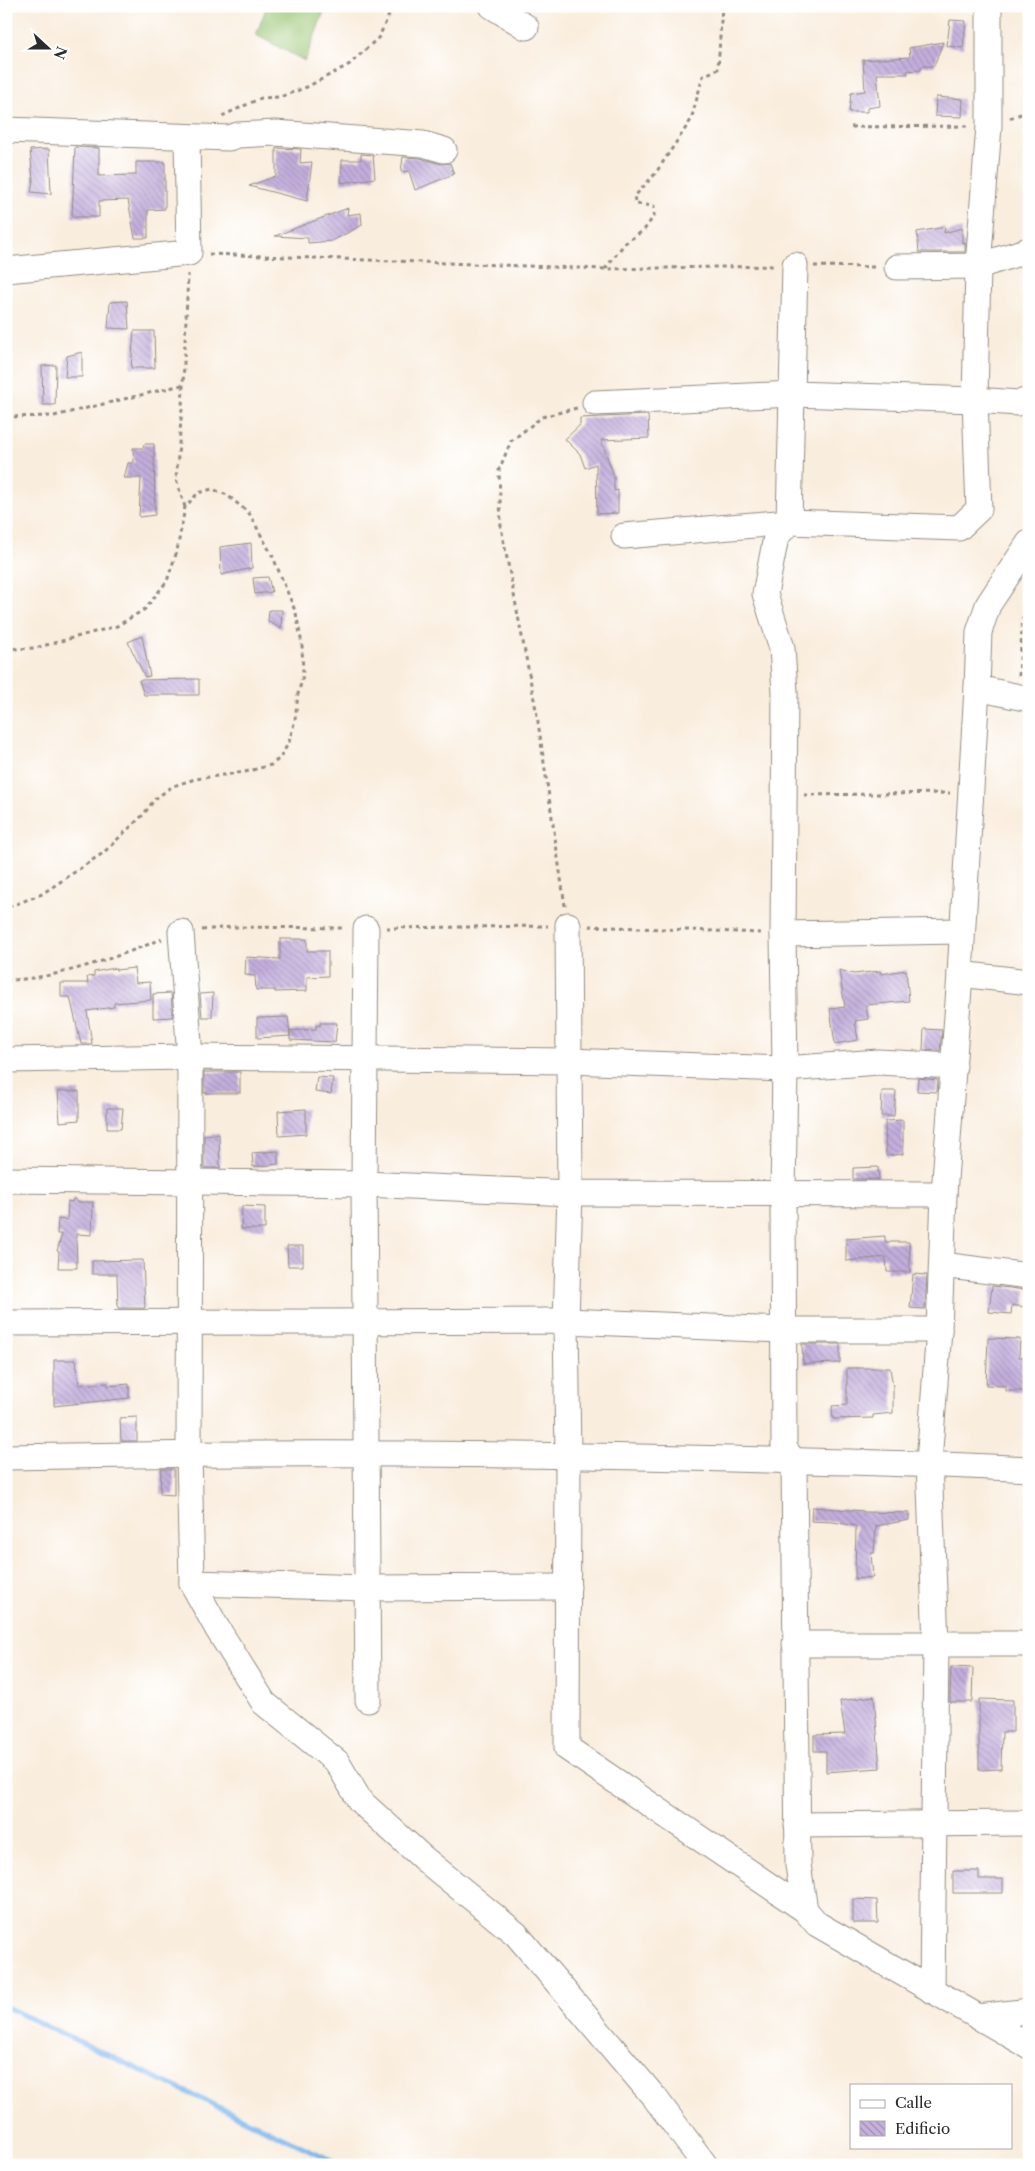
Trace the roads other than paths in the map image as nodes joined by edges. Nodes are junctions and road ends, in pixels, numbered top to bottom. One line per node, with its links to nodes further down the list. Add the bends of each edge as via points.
1 (492, 6): 3 (street)
2 (989, 6): 9 (street, via 989,126)
3 (526, 27)
4 (6, 130): 5 (street)
5 (187, 137): 6 (street, via 229,138 275,133 423,144); 11 (street, via 189,253)
6 (444, 150)
7 (1029, 250): 9 (street)
8 (795, 266): 12 (street)
9 (978, 266): 10 (street); 13 (street)
10 (897, 267)
11 (6, 270)
12 (794, 394): 13 (street); 15 (street); 16 (street)
13 (975, 400): 14 (street, via 1018,403); 16 (street, via 979,509 959,528)
14 (1029, 400)
15 (595, 403)
16 (789, 522): 17 (street); 25 (street, via 776,538 765,594 782,648 785,692)
17 (624, 536)
18 (1029, 543): 19 (street, via 988,604 979,632)
19 (978, 688): 20 (street); 23 (street)
20 (1023, 698)
21 (568, 925): 31 (street)
22 (366, 928): 30 (street)
23 (962, 931): 25 (street); 26 (street)
24 (180, 932): 28 (street)
25 (783, 934): 33 (street)
26 (960, 974): 27 (street); 32 (street)
27 (1029, 982)
28 (190, 1057): 29 (street); 30 (street); 35 (street)
29 (6, 1060)
30 (365, 1060): 31 (street); 36 (street)
31 (568, 1061): 33 (street); 37 (street)
32 (954, 1066): 33 (street, via 878,1062); 38 (street)
33 (785, 1069): 39 (street)
34 (6, 1180): 35 (street)
35 (190, 1182): 36 (street); 44 (street)
36 (364, 1184): 37 (street); 43 (street)
37 (570, 1193): 39 (street); 42 (street)
38 (944, 1194): 39 (street); 40 (street)
39 (783, 1195): 46 (street)
40 (942, 1265): 41 (street); 47 (street)
41 (1029, 1276)
42 (566, 1321): 43 (street); 46 (street); 50 (street)
43 (366, 1322): 44 (street); 49 (street)
44 (190, 1323): 45 (street); 48 (street)
45 (6, 1324)
46 (783, 1330): 47 (street); 52 (street, via 784,1448)
47 (939, 1330): 53 (street)
48 (189, 1454): 49 (street); 51 (street); 55 (street)
49 (366, 1454): 50 (street); 57 (street)
50 (568, 1455): 52 (street); 56 (street)
51 (6, 1457)
52 (794, 1461): 53 (street); 58 (street)
53 (929, 1462): 54 (street); 59 (street)
54 (1029, 1469)
55 (192, 1583): 57 (street); 70 (street, via 264,1703 337,1762 360,1802 516,1934 655,2098)
56 (568, 1587): 57 (street); 65 (street, via 567,1748)
57 (367, 1588): 61 (street)
58 (795, 1644): 59 (street); 64 (street)
59 (936, 1644): 60 (street); 62 (street)
60 (1029, 1644)
61 (368, 1700)
62 (935, 1822): 63 (street); 64 (street); 66 (street)
63 (1029, 1823)
64 (797, 1825): 65 (street, via 798,1865)
65 (805, 1910): 66 (street, via 817,1924)
66 (932, 1991): 68 (street)
67 (1029, 2011): 68 (street)
68 (978, 2017): 69 (street)
69 (1029, 2046)
70 (705, 2165)

